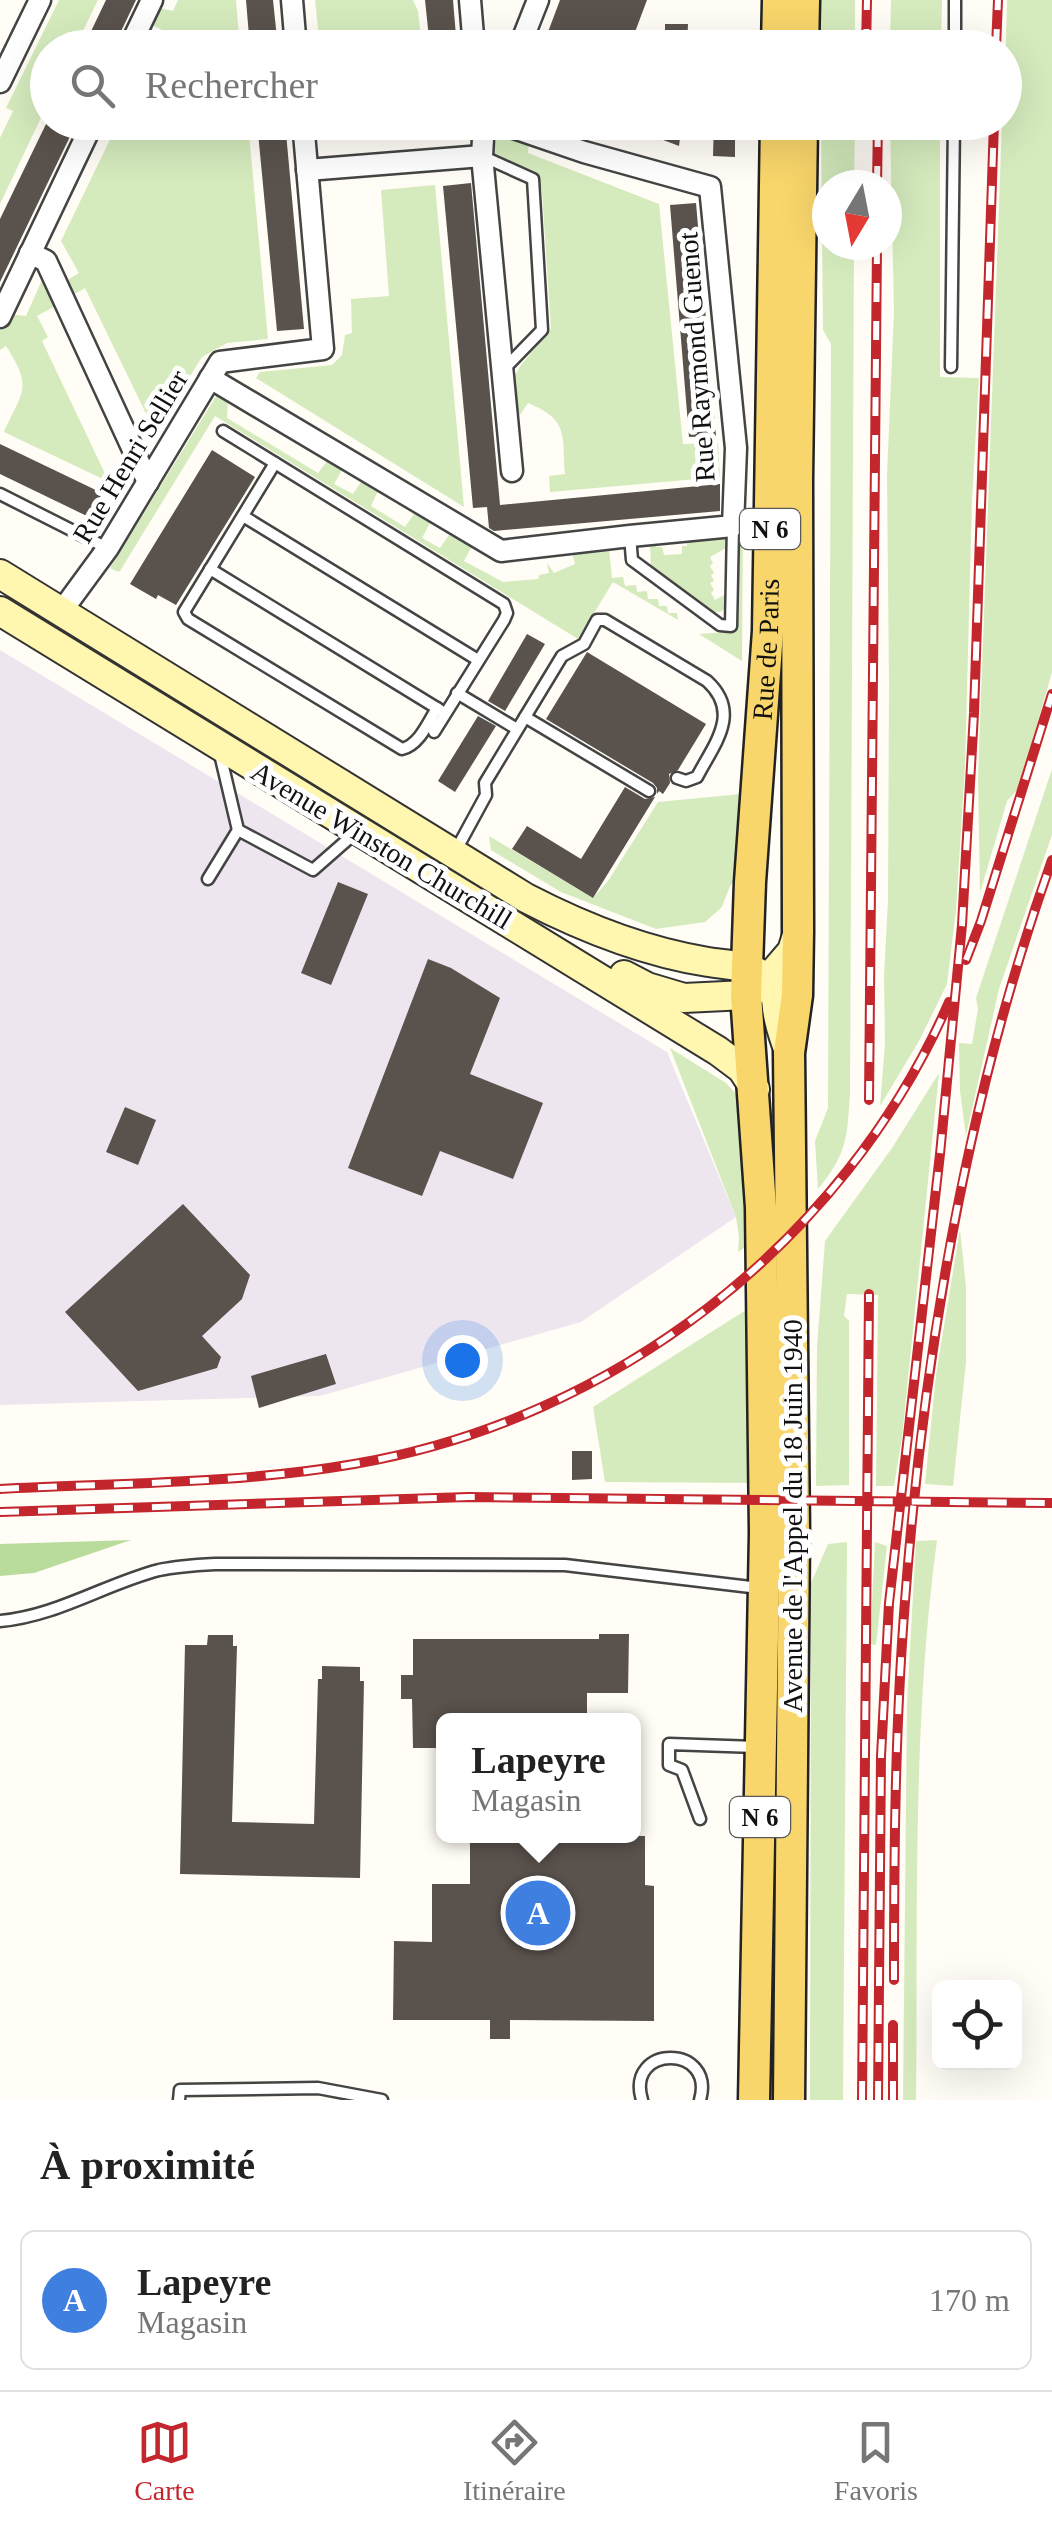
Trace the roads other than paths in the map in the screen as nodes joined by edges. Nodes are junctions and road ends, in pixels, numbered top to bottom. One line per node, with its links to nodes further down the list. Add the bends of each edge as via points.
1 (40, 0): 16 (street)
2 (152, 0): 9 (street)
3 (292, 0): 10 (street)
4 (470, 0): 11 (street)
5 (538, 0): 12 (street)
6 (778, 0): 13 (main road)
7 (804, 0): 14 (main road)
8 (955, 0): 15 (lane)
9 (138, 30)
10 (294, 30)
11 (472, 30)
12 (526, 30)
13 (778, 30)
14 (803, 30)
15 (955, 30)
16 (0, 82)
17 (83, 140): 26 (street)
18 (304, 140): 25 (street, Rue Henri Sellier)
19 (483, 140): 24 (street)
20 (547, 140): 37 (street, Rue Raymond Guenot, via 710,188 736,448)
21 (776, 140): 59 (main road, Rue de Paris / N 6, via 768,630 748,934)
22 (802, 140): 58 (main road, Rue de Paris / N 6)
23 (954, 140): 28 (lane)
24 (482, 156): 25 (street); 29 (street); 29 (lane, via 533,178 542,330)
25 (307, 170): 30 (street, Rue Henri Sellier, via 322,349 220,362)
26 (30, 253): 27 (street); 34 (street, via 46,261)
27 (0, 317)
28 (951, 367)
29 (501, 373): 33 (street)
30 (210, 378): 34 (street, Rue Henri Sellier); 38 (street, via 501,552)
31 (223, 432): 32 (lane)
32 (274, 463): 36 (lane); 44 (lane, via 504,604 507,614)
33 (512, 471)
34 (148, 482): 39 (street, Rue Henri Sellier)
35 (0, 494): 39 (lane)
36 (242, 516): 40 (lane); 44 (lane)
37 (734, 526): 38 (street); 38 (lane, via 730,626 632,560)
38 (630, 536)
39 (108, 548): 43 (street, Rue Henri Sellier)
40 (210, 569): 46 (lane); 46 (lane, via 184,612 188,620 402,749)
41 (0, 574): 43 (main road, Avenue Winston Churchill)
42 (0, 611): 50 (main road, Avenue Winston Churchill)
43 (62, 612): 55 (main road, Avenue Winston Churchill)
44 (478, 660): 45 (lane)
45 (457, 693): 46 (lane); 48 (lane)
46 (441, 711): 49 (lane)
47 (525, 717): 48 (lane); 51 (lane, via 562,656 584,644 597,620 605,620 718,691 722,728 697,778); 52 (lane)
48 (517, 729): 55 (lane, via 485,782 486,795)
49 (434, 732)
50 (217, 743): 53 (lane); 54 (main road, Avenue Winston Churchill)
51 (677, 778)
52 (649, 791)
53 (238, 830): 54 (lane, via 313,870); 56 (lane)
54 (358, 830): 57 (main road, Avenue Winston Churchill)
55 (455, 854): 59 (main road, Avenue Winston Churchill, via 593,929)
56 (208, 879)
57 (492, 912): 59 (main road, via 664,994 684,998); 61 (main road, Avenue Winston Churchill, via 726,1057)
58 (798, 932): 59 (main road, via 792,951); 60 (main road, Avenue de l'Appel du 18 Juin 1940 / N 6)
59 (754, 981): 60 (main road, via 776,992); 61 (main road, N 6)
60 (789, 1053): 71 (main road, Avenue de l'Appel du 18 Juin 1940 / N 6, via 794,1534)
61 (754, 1089): 62 (main road, N 6)
62 (766, 1588): 63 (lane, via 565,1564 215,1564 159,1570 36,1616); 64 (main road, N 6)
63 (0, 1620)
64 (762, 1747): 65 (lane, via 669,1744 668,1765 682,1770); 70 (main road, N 6)
65 (700, 1820)
66 (180, 2100): 67 (lane, via 180,2090 318,2088)
67 (382, 2100)
68 (642, 2100): 69 (lane, via 639,2083 648,2066 674,2057 698,2073)
69 (700, 2100)
70 (754, 2100)
71 (788, 2100)

